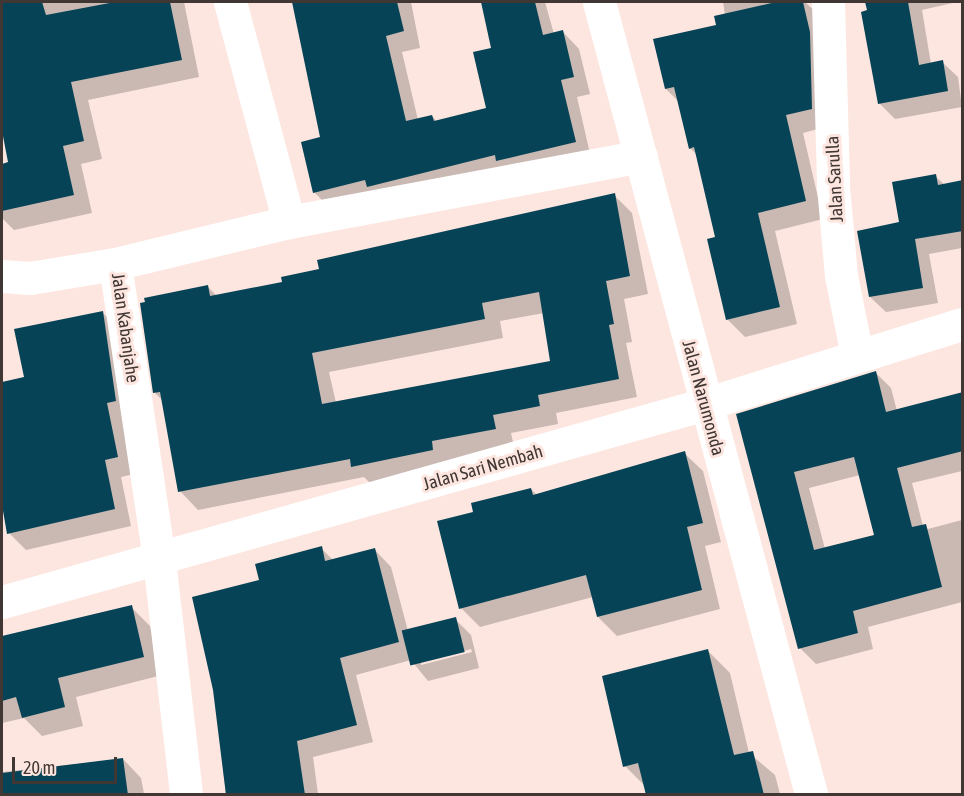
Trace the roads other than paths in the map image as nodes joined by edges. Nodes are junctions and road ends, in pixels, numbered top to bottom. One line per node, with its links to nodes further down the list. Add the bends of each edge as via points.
1 (230, 2): 5 (street)
2 (599, 2): 4 (street, Jalan Narumonda)
3 (828, 2): 9 (street, Jalan Sarulla, via 833,186 841,276)
4 (640, 156): 5 (street, Jalan Kabanjahe); 10 (street, Jalan Narumonda)
5 (289, 222): 6 (street, Jalan Kabanjahe)
6 (116, 264): 7 (street, via 30,278); 11 (street, Jalan Kabanjahe)
7 (2, 276)
8 (963, 324): 9 (street, Jalan Sari Nembah)
9 (857, 356): 10 (street, Jalan Sari Nembah)
10 (705, 405): 11 (street, Jalan Sari Nembah); 14 (street, Jalan Narumonda)
11 (159, 560): 12 (street, Jalan Sari Nembah); 13 (street, Jalan Kabanjahe)
12 (2, 602)
13 (186, 795)
14 (811, 795)

